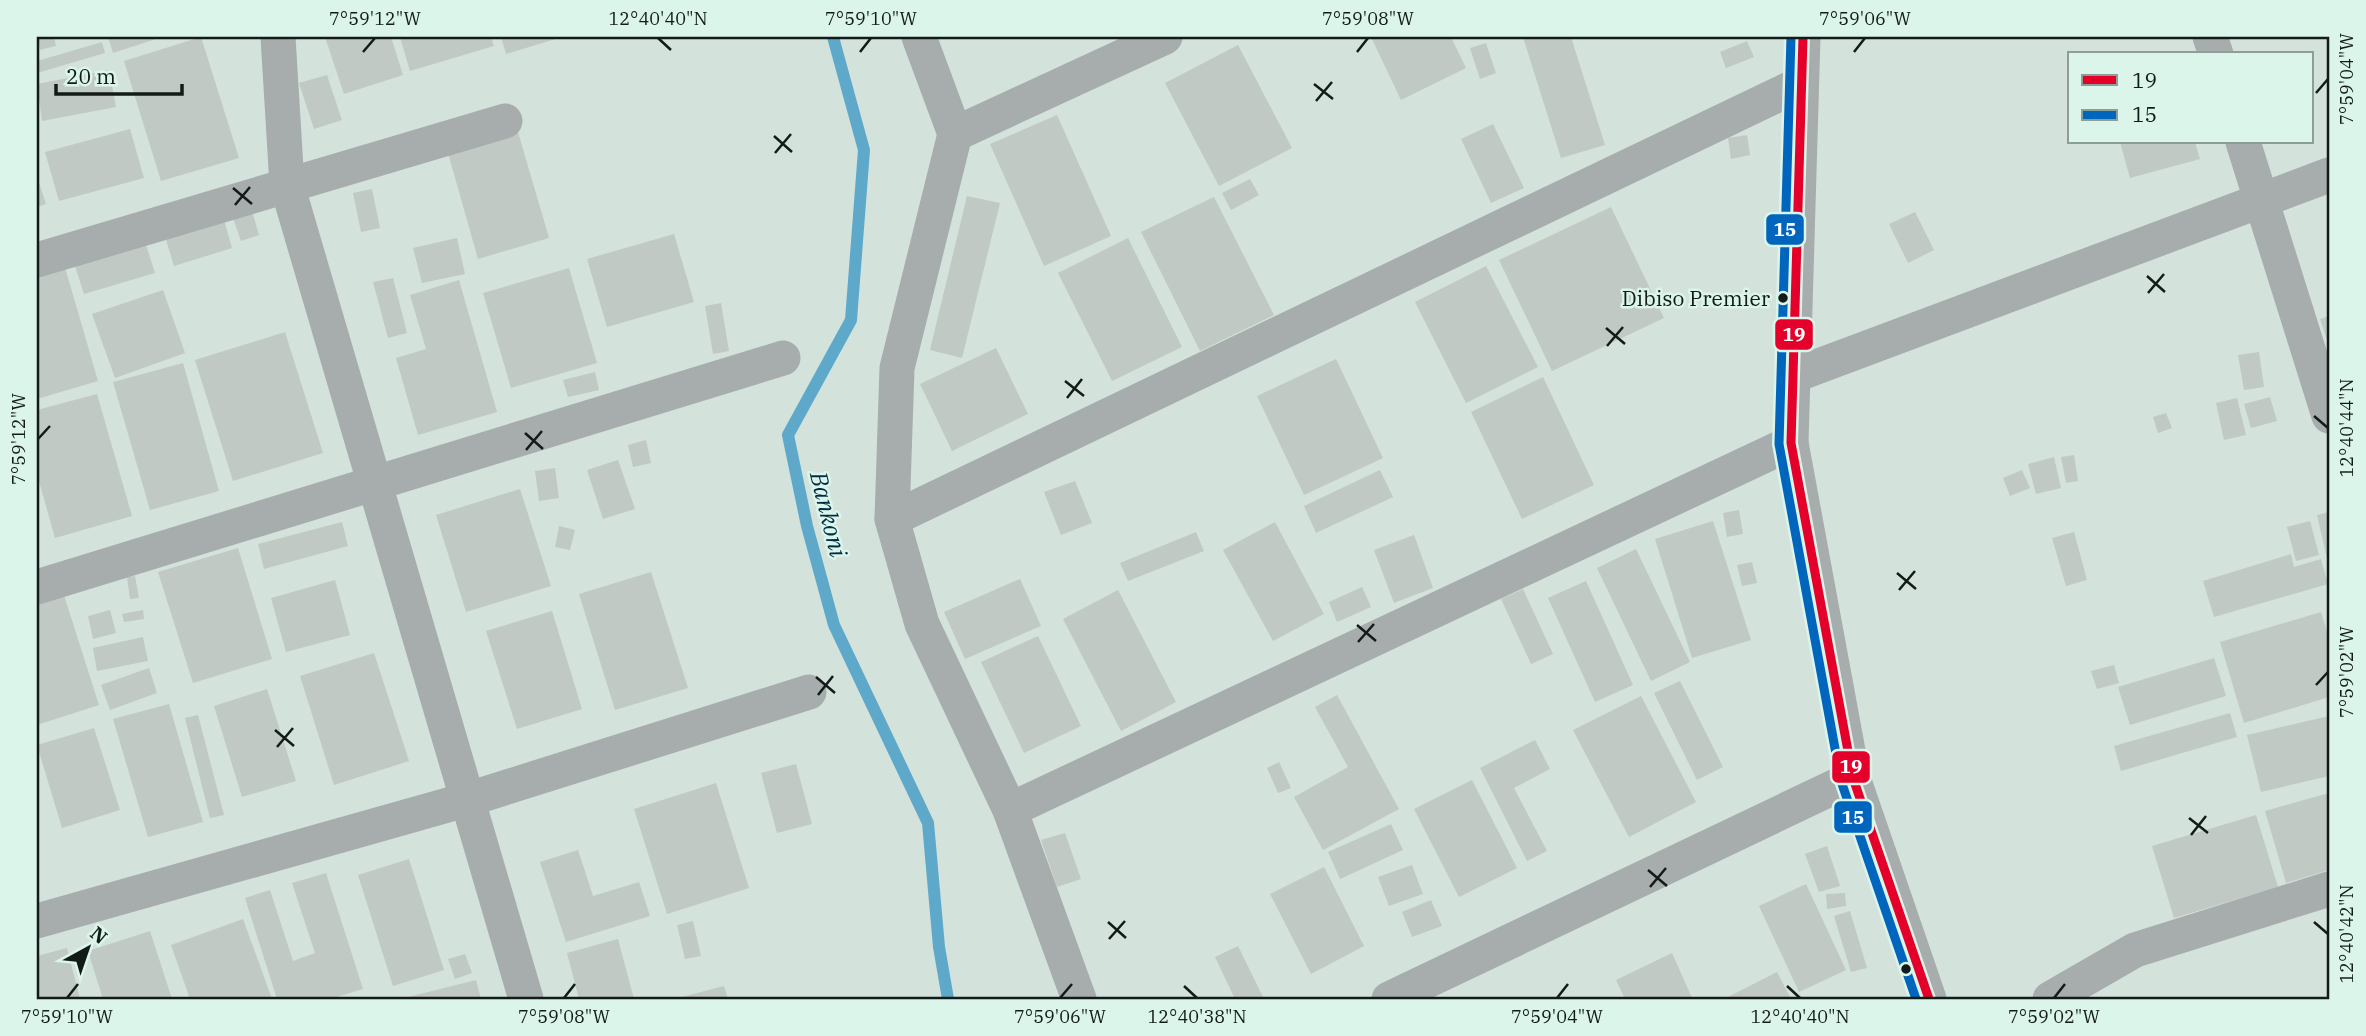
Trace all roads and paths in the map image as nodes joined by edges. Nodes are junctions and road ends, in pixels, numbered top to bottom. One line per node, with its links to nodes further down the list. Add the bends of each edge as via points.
1 (278, 37): 10 (street)
2 (919, 37): 7 (street)
3 (1165, 37): 7 (street)
4 (1803, 37): 5 (street)
5 (1800, 84): 14 (street); 18 (street)
6 (505, 121): 10 (street)
7 (954, 134): 18 (street, via 897,368)
8 (2244, 144): 11 (street)
9 (2329, 175): 11 (street)
10 (287, 185): 12 (street); 17 (street)
11 (2262, 200): 14 (street); 15 (street)
12 (37, 260)
13 (783, 358): 17 (street)
14 (1795, 375): 16 (street)
15 (2329, 416)
16 (1791, 443): 21 (street); 23 (street)
17 (375, 484): 19 (street); 22 (street)
18 (891, 519): 23 (street, via 922,624)
19 (37, 587)
20 (809, 692): 22 (street)
21 (1853, 778): 26 (street); 29 (street)
22 (469, 799): 25 (street); 27 (street)
23 (1010, 810): 28 (street)
24 (2329, 889): 30 (street, via 2135,950)
25 (37, 921)
26 (1924, 997)
27 (526, 999)
28 (1079, 999)
29 (1389, 999)
30 (2050, 999)

